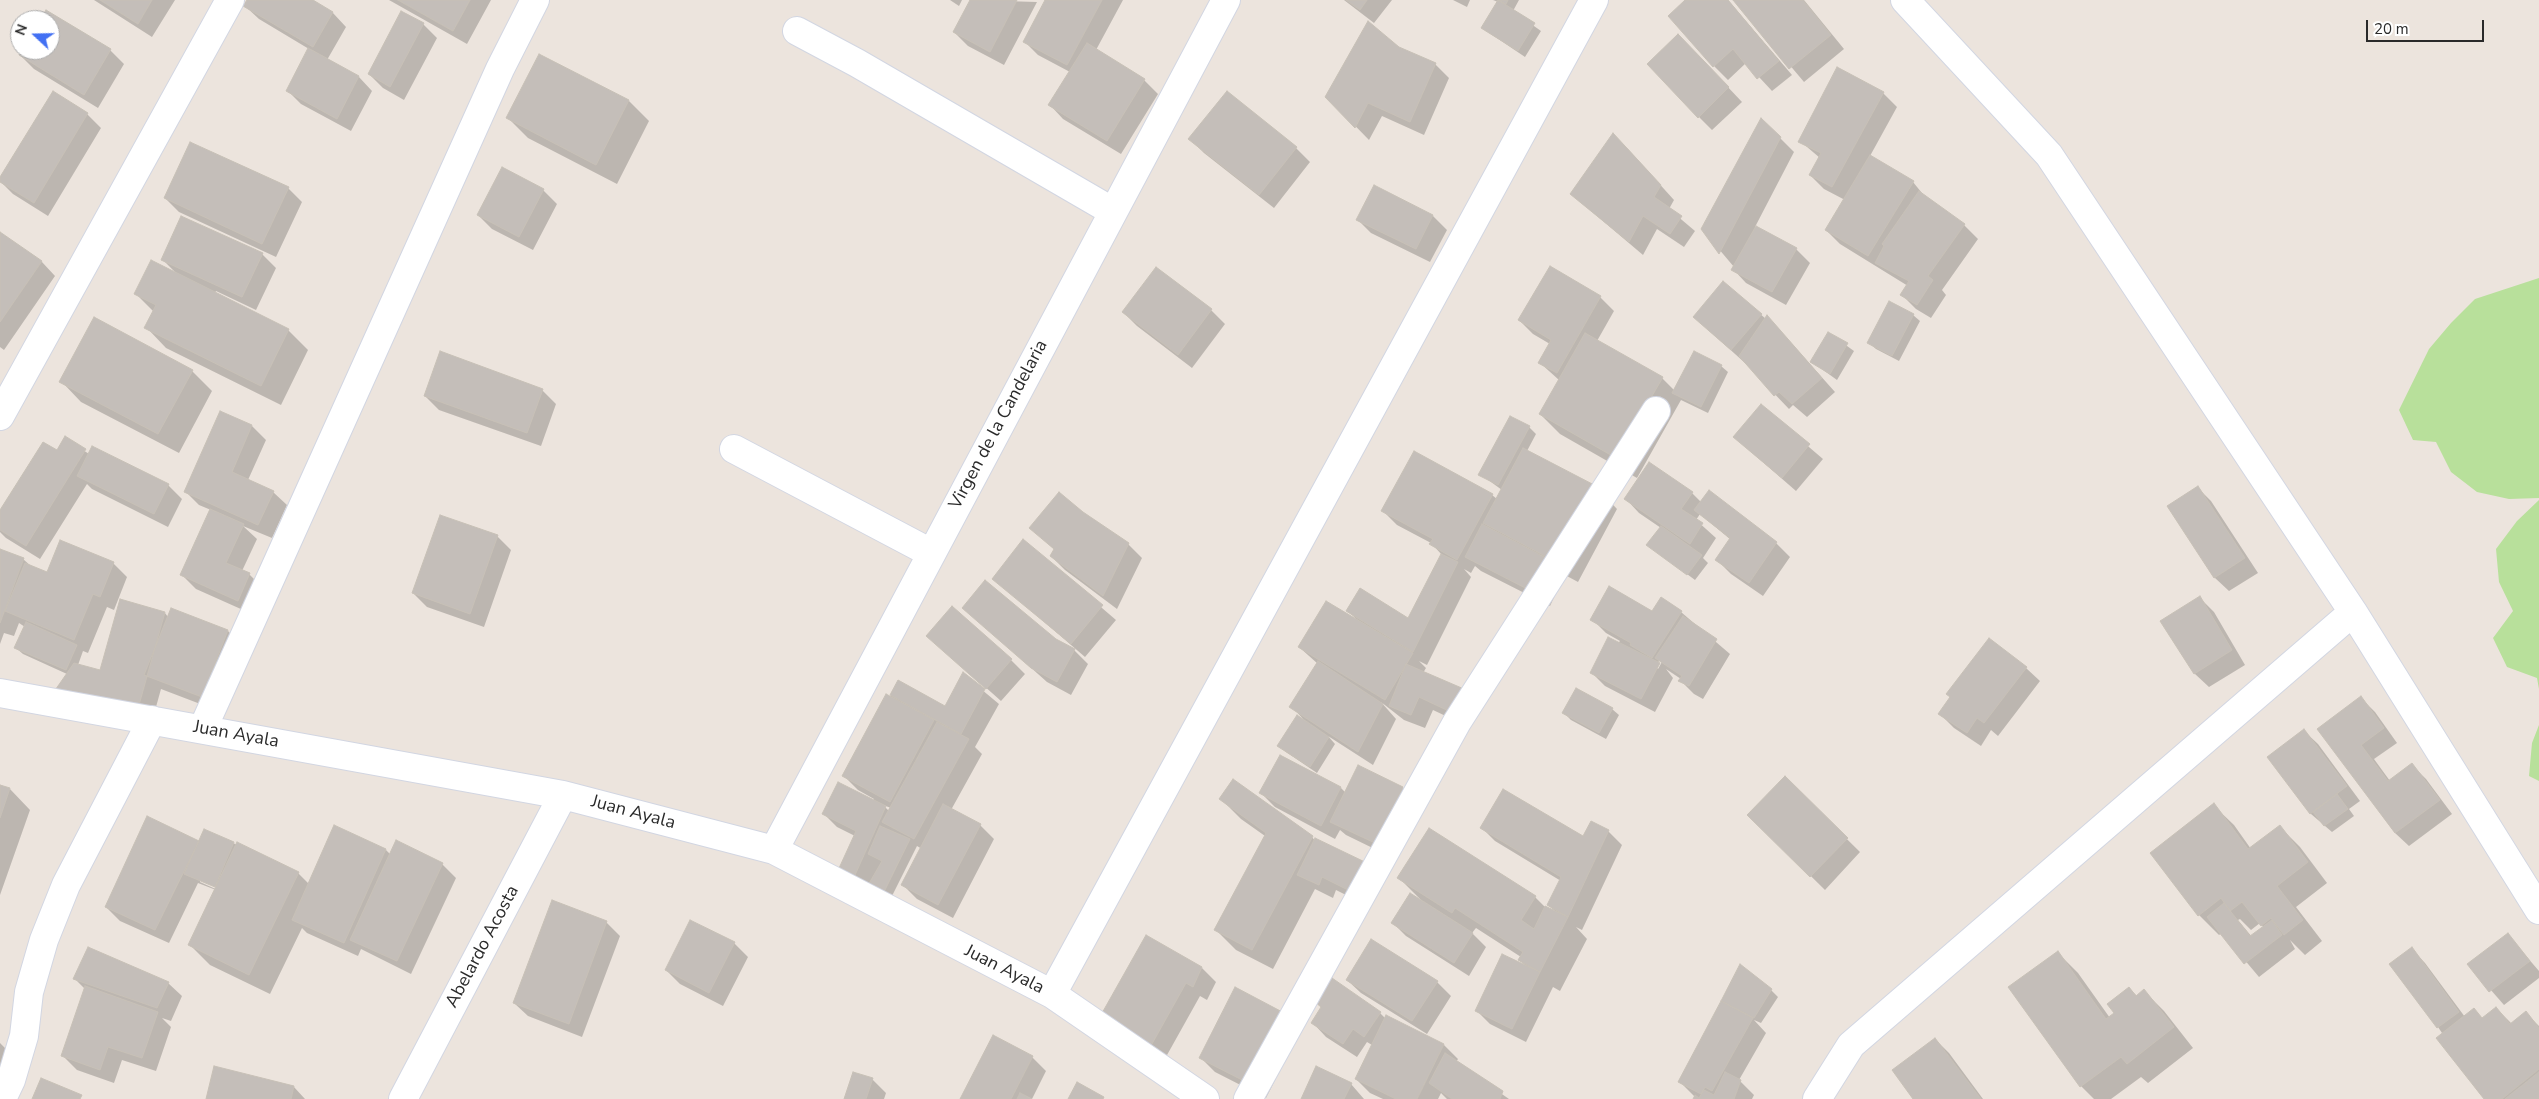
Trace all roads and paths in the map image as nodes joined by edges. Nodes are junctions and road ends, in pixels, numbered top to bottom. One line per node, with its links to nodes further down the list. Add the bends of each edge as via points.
1 (230, 0): 9 (street)
2 (535, 0): 15 (street, via 496,78)
3 (1226, 0): 7 (street, Virgen de la Candelaria)
4 (1594, 0): 19 (street)
5 (1905, 0): 12 (street, via 2049,155)
6 (797, 31): 7 (street)
7 (1112, 211): 11 (street, Virgen de la Candelaria)
8 (1656, 411): 23 (street, via 1457,722)
9 (0, 416)
10 (734, 449): 11 (street)
11 (932, 553): 17 (street, Virgen de la Candelaria)
12 (2354, 612): 18 (street); 24 (street, via 1851,1045)
13 (0, 693): 14 (street, Juan Ayala)
14 (152, 720): 15 (street, Juan Ayala); 20 (street, via 66,885 44,940 29,992 24,1036)
15 (203, 728): 16 (street, Juan Ayala)
16 (563, 795): 17 (street, Juan Ayala); 21 (street, Abelardo Acosta)
17 (774, 850): 19 (street, Juan Ayala)
18 (2539, 910)
19 (1052, 994): 22 (street, Juan Ayala)
20 (2, 1099)
21 (403, 1099)
22 (1204, 1099)
23 (1248, 1099)
24 (1817, 1099)

